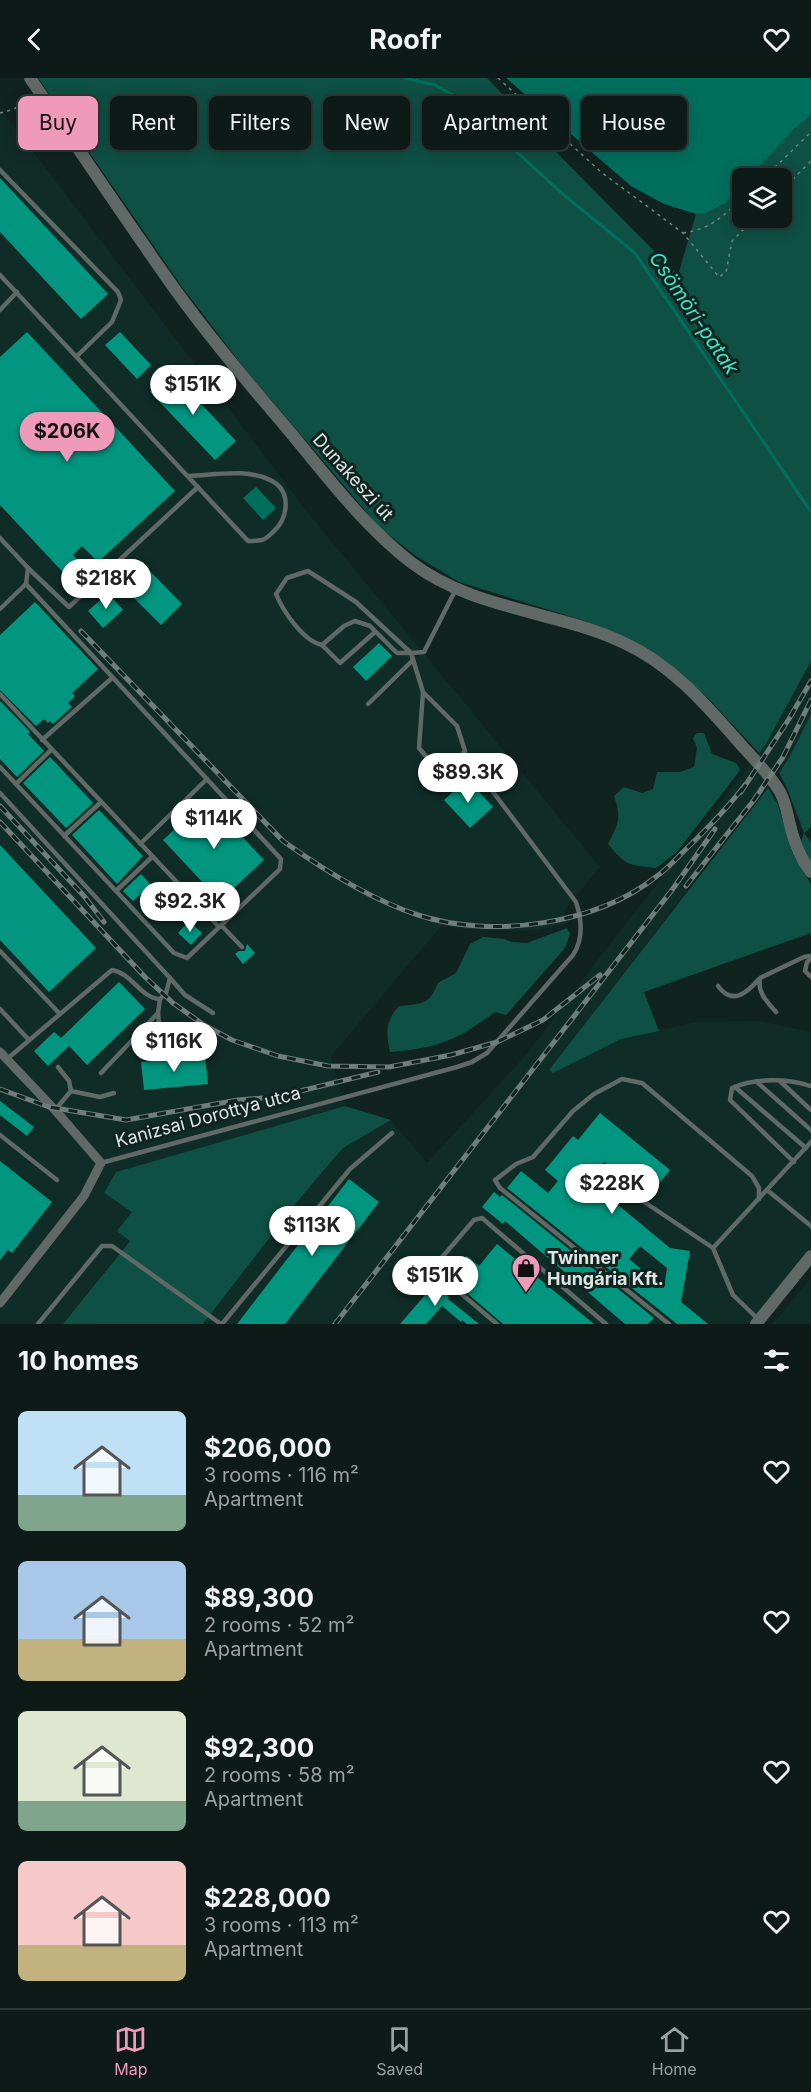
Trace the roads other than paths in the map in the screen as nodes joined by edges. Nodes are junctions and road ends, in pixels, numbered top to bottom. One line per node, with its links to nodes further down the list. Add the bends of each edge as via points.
1 (29, 84): 12 (street, Dunakeszi út, via 176,290 346,500 414,564)
2 (0, 170): 6 (lane, via 118,292 121,300 112,322)
3 (0, 275): 4 (lane)
4 (17, 292): 5 (lane); 6 (lane)
5 (0, 310)
6 (77, 356): 7 (lane)
7 (189, 476): 8 (lane); 8 (lane, via 239,474 274,482 287,507 282,524 264,540 249,541)
8 (198, 487): 10 (lane, via 69,607)
9 (0, 538): 10 (lane)
10 (28, 568): 11 (lane)
11 (26, 584): 13 (lane); 18 (lane)
12 (456, 589): 16 (lane, via 424,652); 33 (street, Dunakeszi út, via 585,627 625,643 667,669 699,697 781,793 798,851)
13 (0, 609)
14 (375, 632): 15 (lane, via 355,621); 15 (lane, via 340,663); 16 (lane, via 397,653)
15 (322, 645): 16 (lane, via 313,643 283,611 276,594 287,579 308,571 356,602)
16 (411, 653): 17 (lane)
17 (413, 660): 19 (lane); 21 (lane)
18 (112, 678): 22 (lane); 25 (lane)
19 (423, 692): 19 (lane, via 457,726 465,751 450,770 433,765 419,748)
20 (0, 694): 22 (lane)
21 (368, 704)
22 (42, 740): 23 (lane)
23 (51, 750): 26 (lane); 29 (lane)
24 (0, 767): 26 (lane)
25 (207, 779): 31 (lane); 35 (lane, via 281,859 280,868)
26 (16, 784): 30 (lane)
27 (490, 788): 68 (lane, Kanizsai Dorottya utca, via 576,902 580,937 573,955 487,1053 472,1062)
28 (0, 793): 40 (lane)
29 (100, 802): 30 (lane); 31 (lane)
30 (64, 836): 34 (lane)
31 (140, 844): 32 (lane)
32 (152, 857): 34 (lane); 35 (lane)
33 (811, 872)
34 (116, 891): 35 (lane, via 174,953 188,958)
35 (220, 926): 36 (lane)
36 (242, 946)
37 (0, 951): 46 (lane)
38 (811, 958): 39 (lane, via 805,971); 41 (lane, via 804,957)
39 (811, 977)
40 (170, 978): 43 (lane); 48 (lane)
41 (760, 978): 42 (lane, via 741,995 723,993); 45 (lane, via 758,986)
42 (718, 986)
43 (160, 999): 46 (lane, via 151,999 121,971 111,970); 47 (lane)
44 (0, 1009): 49 (lane)
45 (776, 1012)
46 (59, 1013): 49 (lane)
47 (158, 1013): 50 (lane, via 161,1044); 53 (lane)
48 (213, 1013)
49 (29, 1040): 51 (lane)
50 (193, 1041)
51 (3, 1056): 60 (street)
52 (58, 1067): 58 (lane, via 69,1081)
53 (101, 1073)
54 (756, 1082): 55 (lane); 57 (lane); 62 (lane)
55 (781, 1082): 56 (lane); 61 (lane)
56 (811, 1086)
57 (735, 1087): 66 (lane); 67 (lane, via 730,1100)
58 (71, 1091): 59 (lane, via 100,1097); 60 (lane)
59 (114, 1093)
60 (55, 1110): 68 (street)
61 (811, 1110)
62 (811, 1130)
63 (392, 1133): 79 (lane, via 350,1169)
64 (0, 1135): 70 (lane)
65 (811, 1142): 66 (lane)
66 (806, 1148): 67 (lane)
67 (794, 1162): 71 (lane)
68 (101, 1163): 76 (street, Kanizsai Dorottya utca, via 84,1196)
69 (610, 1179): 74 (lane)
70 (57, 1180)
71 (767, 1190): 72 (lane); 73 (lane)
72 (759, 1199): 74 (lane); 82 (lane, via 759,1188 752,1176 642,1083 622,1079 594,1094 573,1111 533,1157 495,1180)
73 (811, 1226)
74 (713, 1248): 77 (lane, via 733,1294)
75 (811, 1256): 77 (street)
76 (0, 1303)
77 (758, 1322)
78 (38, 1324): 79 (lane, via 102,1246 112,1246)
79 (222, 1324)
80 (497, 1324): 81 (lane, via 432,1269 474,1220 482,1218)
81 (606, 1324)
82 (669, 1324)

